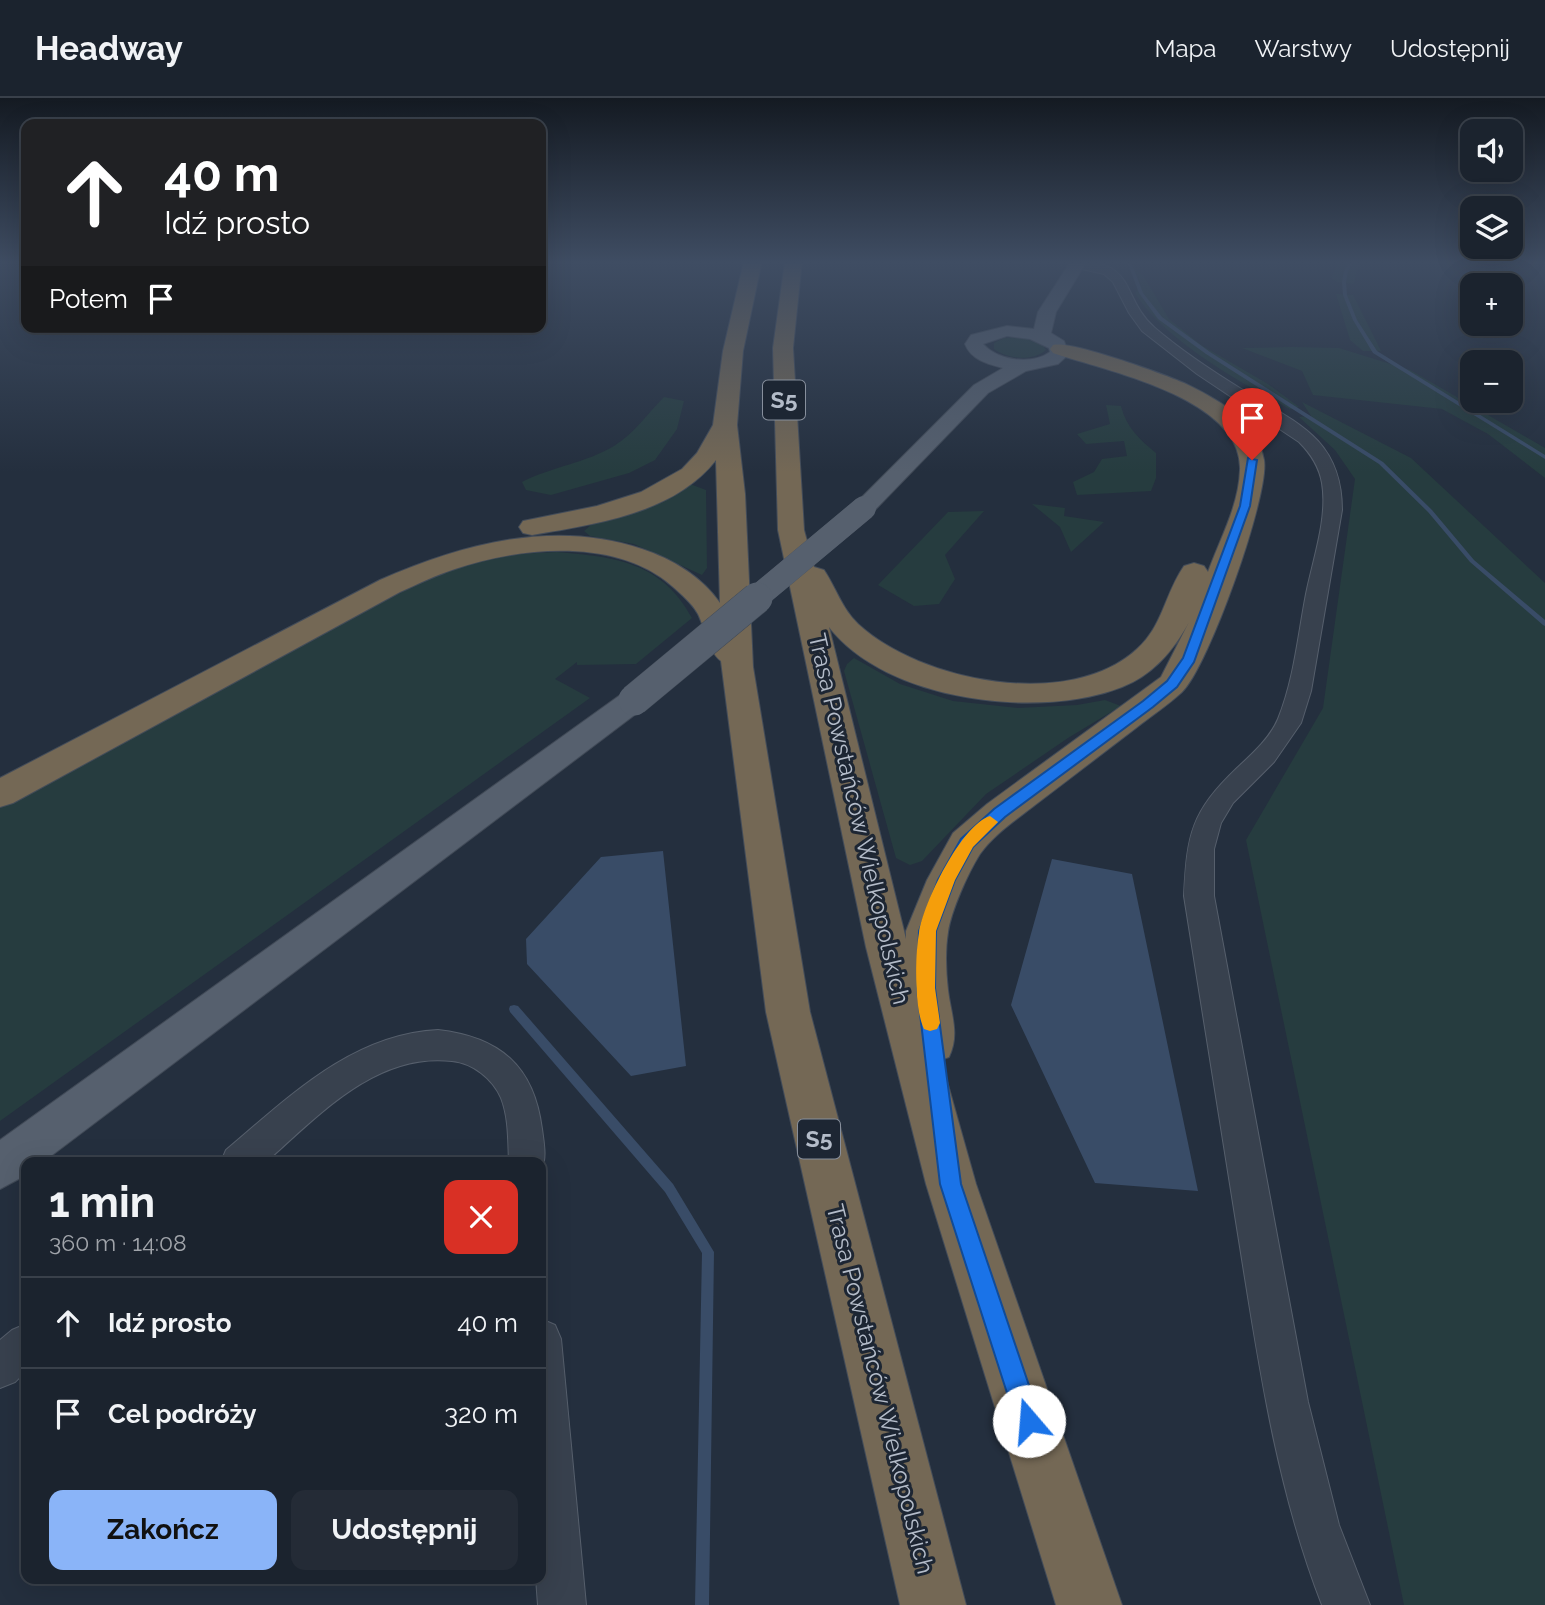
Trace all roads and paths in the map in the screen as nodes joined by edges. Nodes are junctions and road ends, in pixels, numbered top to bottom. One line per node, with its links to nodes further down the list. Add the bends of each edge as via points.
1 (737, 331): 10 (highway, Trasa Powstańców Wielkopolskich / S5)
2 (785, 331): 11 (highway, Trasa Powstańców Wielkopolskich / S5)
3 (1005, 331): 8 (main road, via 985,335 974,344)
4 (1007, 331): 7 (main road)
5 (1042, 331): 7 (main road)
6 (1152, 331): 25 (street, via 1311,444 1334,486 1289,723 1265,755 1223,796 1208,822 1200,849 1199,896 1304,1488)
7 (1044, 353): 8 (main road); 9 (main road); 11 (highway, via 1149,387 1199,414 1223,443 1226,479 1177,619 1162,643 1139,665 1106,681 1050,692 971,688 916,673 879,655 848,632 829,607); 18 (highway, via 1152,378 1199,399 1220,413 1247,445 1251,477 1205,621 1190,659 1172,684 1000,813 967,843 947,880 927,931 926,988)
8 (992, 359): 9 (main road)
9 (981, 389): 17 (main road, bridge, via 864,508 634,700)
10 (725, 425): 12 (highway, Trasa Powstańców Wielkopolskich / S5, via 732,494); 13 (highway, via 705,459 686,477 649,498 612,511 472,539 402,563)
11 (791, 530): 18 (highway, Trasa Powstańców Wielkopolskich / S5, via 887,947)
12 (737, 667): 14 (highway, via 706,603 666,569 638,556 581,544 496,549 453,560 390,586); 23 (highway, Trasa Powstańców Wielkopolskich / S5, via 788,1012)
13 (0, 774)
14 (0, 794)
15 (245, 1157): 16 (street, via 312,1101 380,1056 428,1044 450,1044 472,1050 507,1077 522,1113)
16 (526, 1157)
17 (0, 1167)
18 (951, 1184): 24 (highway, Trasa Powstańców Wielkopolskich / S5)
19 (21, 1348): 20 (street)
20 (0, 1367)
21 (546, 1402): 22 (street)
22 (562, 1605)
23 (933, 1605)
24 (1089, 1605)
25 (1346, 1605)

